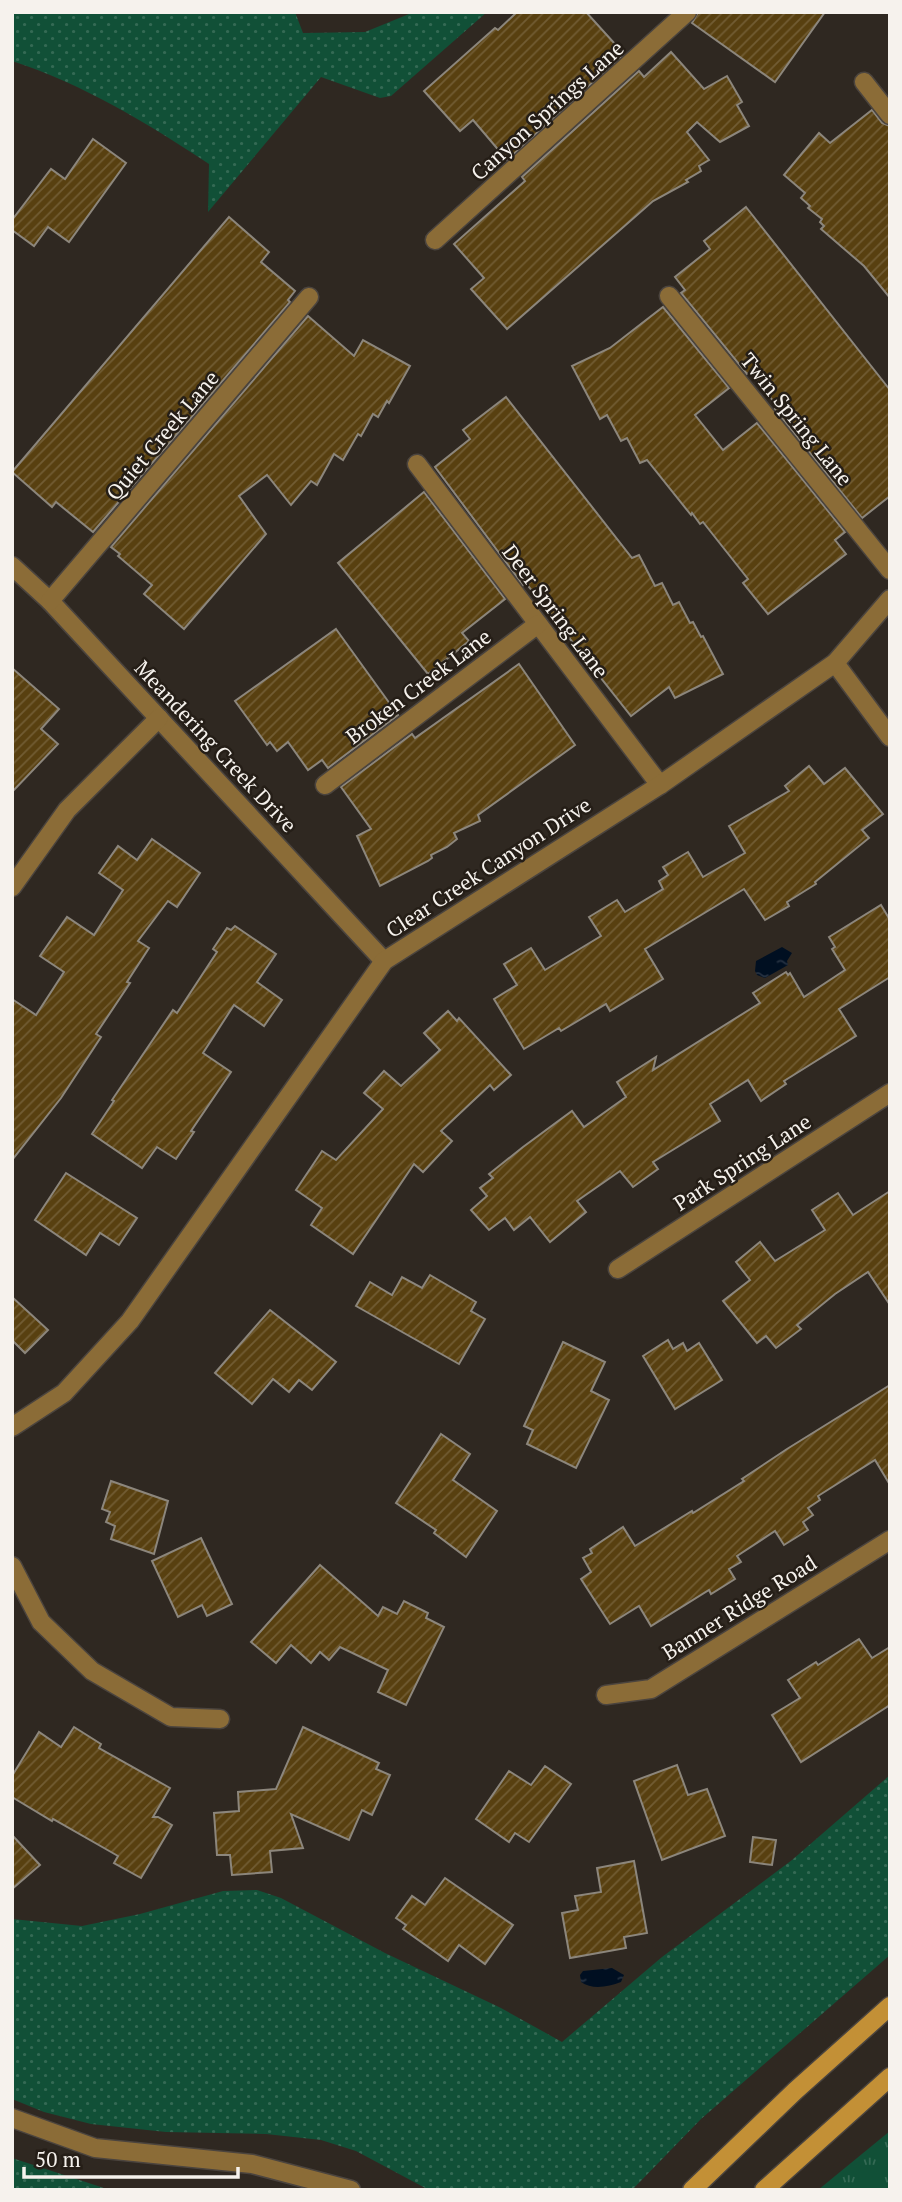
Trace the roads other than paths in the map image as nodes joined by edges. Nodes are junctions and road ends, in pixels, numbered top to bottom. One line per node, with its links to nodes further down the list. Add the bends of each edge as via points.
1 (687, 12): 4 (street, Canyon Springs Lane)
2 (864, 82): 3 (street)
3 (890, 115)
4 (435, 240)
5 (669, 296): 9 (street, Twin Spring Lane)
6 (309, 298): 11 (street, Quiet Creek Lane)
7 (416, 464): 12 (street, Deer Spring Lane)
8 (12, 566): 11 (street, Meandering Creek Drive)
9 (890, 570)
10 (890, 599): 13 (street, Clear Creek Canyon Drive)
11 (50, 601): 14 (street, Meandering Creek Drive)
12 (538, 624): 16 (street, Broken Creek Lane); 17 (street, Deer Spring Lane)
13 (835, 663): 15 (street); 17 (street, Clear Creek Canyon Drive)
14 (159, 718): 18 (street, via 67,810); 19 (street, Meandering Creek Drive)
15 (890, 737)
16 (324, 785)
17 (660, 785): 19 (street, Clear Creek Canyon Drive)
18 (12, 887)
19 (384, 961): 22 (street, Clear Creek Canyon Drive, via 130,1321 65,1393)
20 (890, 1093): 21 (street, Park Spring Lane)
21 (618, 1269)
22 (12, 1427)
23 (890, 1540): 25 (street, Banner Ridge Road, via 651,1689)
24 (12, 1566): 26 (street, via 41,1622 92,1671 171,1717)
25 (606, 1695)
26 (220, 1719)
27 (890, 2006): 31 (main road)
28 (890, 2077): 32 (main road)
29 (12, 2118): 30 (street, via 95,2148 252,2164)
30 (351, 2190)
31 (692, 2190)
32 (764, 2190)

